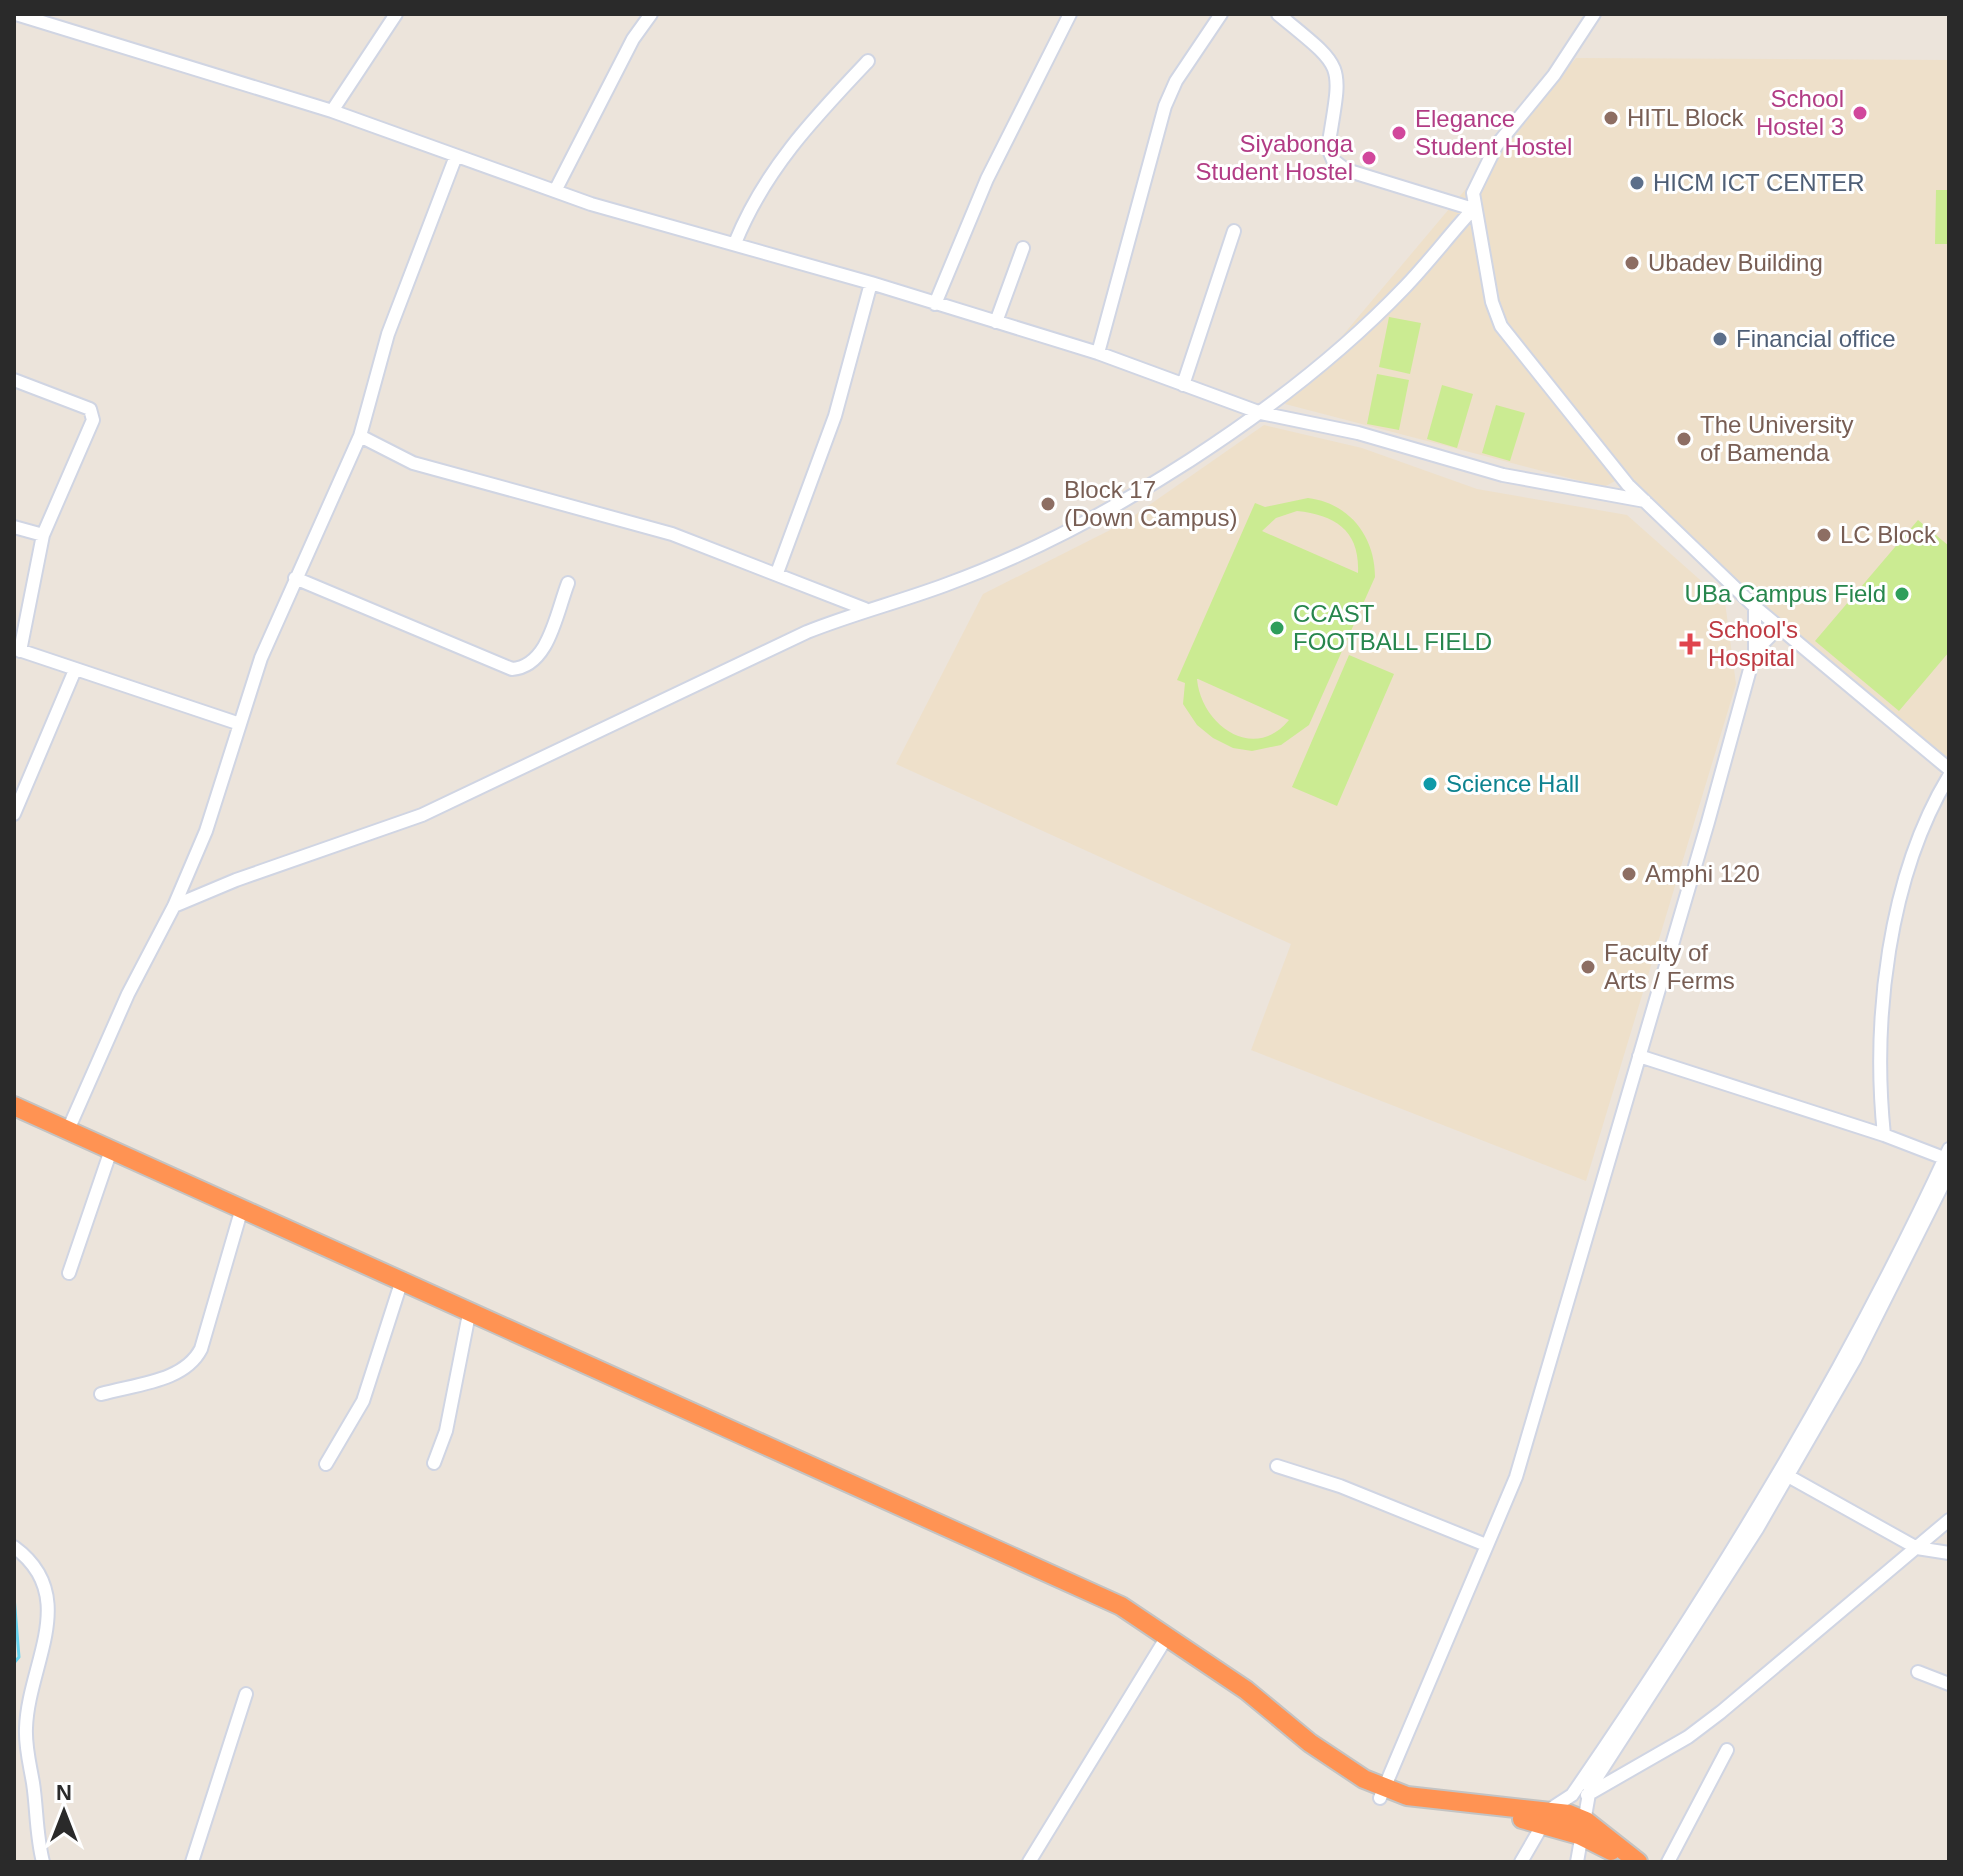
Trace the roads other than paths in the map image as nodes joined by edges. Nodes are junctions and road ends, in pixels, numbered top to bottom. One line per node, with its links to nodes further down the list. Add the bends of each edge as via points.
1 (16, 14): 9 (street)
2 (396, 14): 9 (street)
3 (651, 14): 11 (street)
4 (1070, 14): 17 (street, via 987,179)
5 (1221, 14): 19 (street, via 1165,106)
6 (1278, 14): 12 (street, via 1330,57 1338,72 1328,148 1333,160 1360,174)
7 (1594, 14): 12 (street, via 1554,75 1496,146 1473,193)
8 (868, 61): 14 (street, via 797,135)
9 (332, 111): 10 (street)
10 (456, 156): 11 (street); 23 (street, via 388,334)
11 (555, 191): 14 (street)
12 (1473, 209): 22 (street, via 1404,287); 24 (street, via 1501,326 1605,461)
13 (1234, 231): 21 (street)
14 (735, 243): 16 (street)
15 (1023, 248): 18 (street)
16 (871, 283): 17 (street); 27 (street, via 835,416)
17 (935, 304): 18 (street)
18 (996, 322): 19 (street)
19 (1098, 353): 21 (street)
20 (14, 380): 26 (street, via 78,401 90,409 93,420)
21 (1183, 385): 22 (street)
22 (1261, 413): 24 (street, via 1358,433 1503,475); 31 (street, via 1125,501 945,585)
23 (360, 436): 27 (street, via 413,463 672,534); 28 (street)
24 (1645, 501): 30 (street)
25 (14, 527): 26 (street)
26 (43, 535): 33 (street)
27 (777, 573): 31 (street)
28 (295, 578): 29 (street, via 512,669 527,668 540,656); 36 (street)
29 (568, 583)
30 (1755, 607): 32 (street); 34 (street)
31 (865, 609): 40 (street, via 422,815)
32 (1780, 626): 34 (street); 37 (street)
33 (17, 650): 35 (street)
34 (1755, 651): 41 (street)
35 (75, 670): 36 (street); 39 (street)
36 (240, 724): 40 (street, via 206,831)
37 (1949, 769)
38 (1949, 776): 44 (street, via 1915,840 1901,884 1879,1081)
39 (14, 814)
40 (174, 906): 43 (street)
41 (1639, 1056): 44 (street); 57 (street, via 1516,1477)
42 (14, 1106): 43 (highway)
43 (68, 1130): 45 (highway)
44 (1884, 1135): 46 (street)
45 (111, 1150): 47 (highway); 48 (street)
46 (1948, 1160): 55 (street, via 1855,1359); 70 (street, via 1846,1354 1748,1523 1572,1795)
47 (242, 1208): 49 (highway); 51 (street, via 193,1364 182,1372)
48 (69, 1273)
49 (401, 1283): 50 (highway); 53 (street, via 363,1401)
50 (469, 1314): 52 (street, via 446,1431); 61 (highway, via 1121,1606)
51 (101, 1394)
52 (434, 1463)
53 (326, 1464)
54 (1277, 1466): 57 (street)
55 (1788, 1476): 59 (street); 66 (street)
56 (1949, 1520): 59 (street)
57 (1486, 1545): 68 (street)
58 (14, 1547): 72 (street, via 32,1560 48,1597 45,1646 27,1702 26,1733)
59 (1917, 1548): 60 (street); 67 (street, via 1721,1712 1688,1737)
60 (1949, 1553)
61 (1168, 1635): 68 (highway); 74 (street)
62 (1918, 1672): 63 (street)
63 (1949, 1684)
64 (246, 1694): 73 (street)
65 (1727, 1750): 78 (street)
66 (1613, 1751): 67 (street); 69 (street)
67 (1633, 1766): 69 (street)
68 (1382, 1793): 70 (highway)
69 (1587, 1795): 71 (street)
70 (1545, 1820): 71 (highway); 75 (street)
71 (1582, 1828): 76 (street); 77 (highway)
72 (43, 1862)
73 (192, 1862)
74 (1029, 1862)
75 (1521, 1862)
76 (1577, 1862)
77 (1635, 1862)
78 (1668, 1862)

